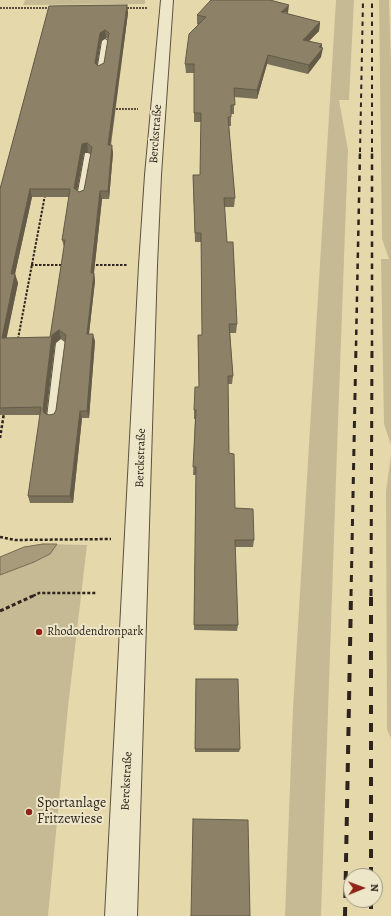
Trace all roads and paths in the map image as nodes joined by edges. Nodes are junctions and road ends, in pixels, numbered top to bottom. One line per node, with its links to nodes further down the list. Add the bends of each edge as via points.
1 (167, 4): 4 (path); 8 (street, Berckstraße)
2 (0, 8): 3 (path)
3 (52, 8)
4 (119, 8)
5 (105, 41): 6 (lane)
6 (100, 71)
7 (109, 109): 8 (path)
8 (158, 109): 15 (street, Berckstraße)
9 (88, 155): 11 (lane)
10 (45, 195): 12 (path)
11 (81, 197)
12 (31, 265): 13 (path); 16 (path)
13 (70, 265)
14 (85, 265): 15 (path)
15 (148, 265): 22 (street, Berckstraße)
16 (17, 343)
17 (61, 343): 19 (lane)
18 (6, 406): 20 (path)
19 (52, 417)
20 (0, 438)
21 (0, 537): 22 (path, via 14,540)
22 (138, 539): 25 (street, Berckstraße)
23 (96, 593): 24 (path, via 39,593)
24 (0, 611)
25 (121, 916)

